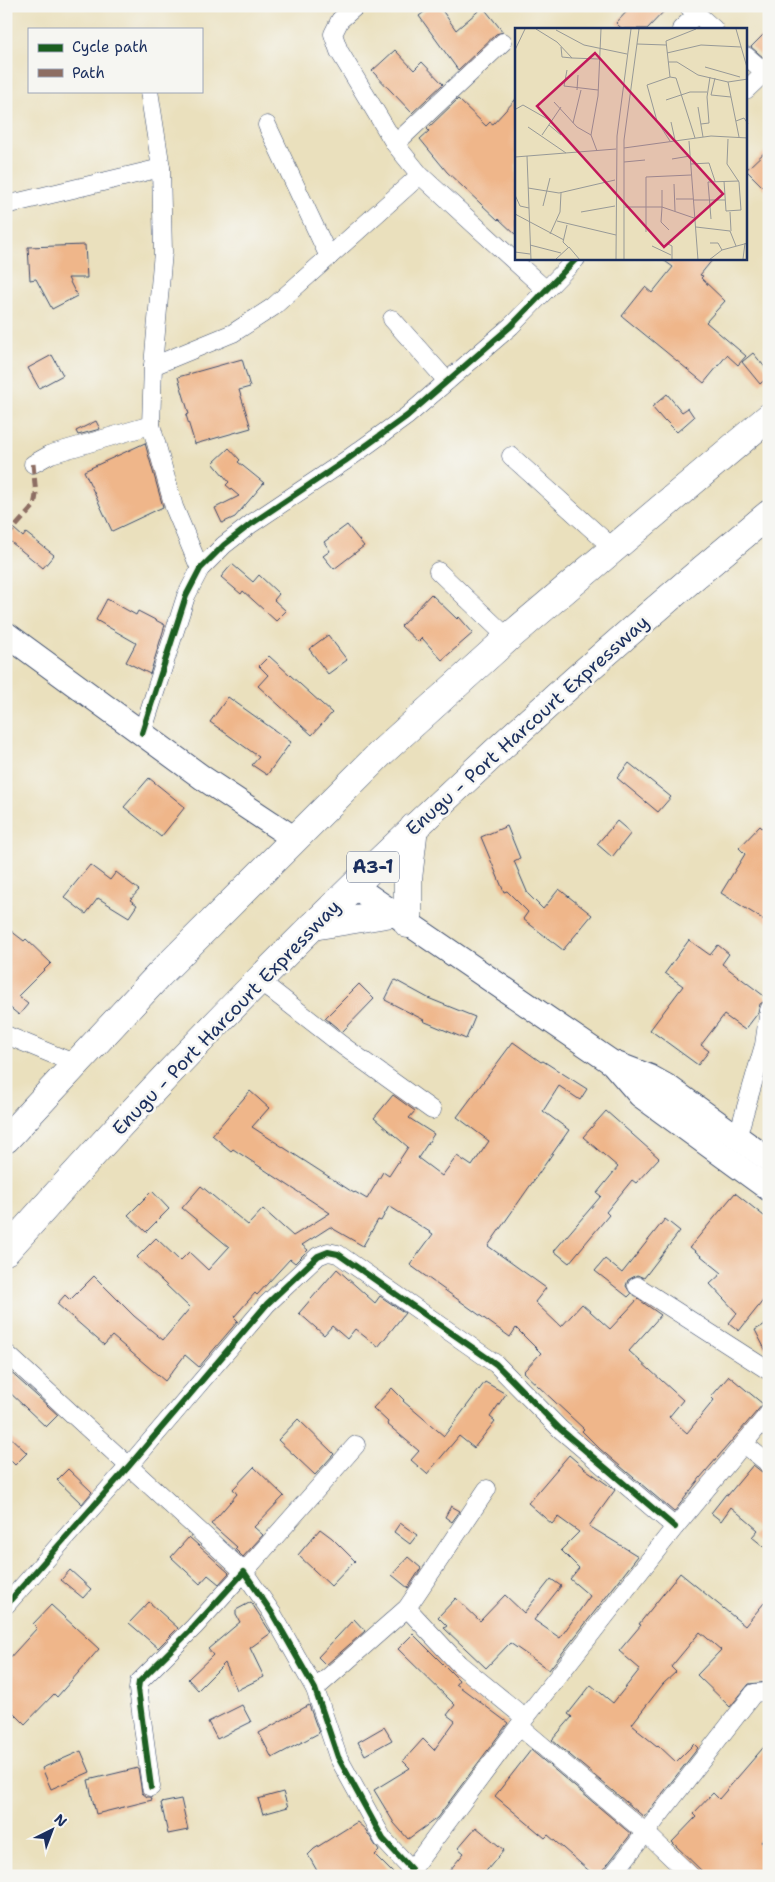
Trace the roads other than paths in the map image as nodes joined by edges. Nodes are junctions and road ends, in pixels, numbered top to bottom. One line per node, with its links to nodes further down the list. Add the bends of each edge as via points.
1 (356, 6): 11 (street, via 340,20 333,34 339,51)
2 (692, 10): 3 (street); 4 (street)
3 (682, 28)
4 (713, 28)
5 (503, 42): 11 (street)
6 (748, 57): 7 (street)
7 (767, 70): 8 (street)
8 (748, 88)
9 (149, 92): 12 (street)
10 (267, 125): 15 (street)
11 (395, 144): 13 (street)
12 (161, 168): 14 (street); 19 (street, via 163,252)
13 (420, 175): 15 (street); 17 (street)
14 (6, 205)
15 (329, 257): 19 (street, via 273,307 233,333)
16 (575, 260): 17 (street)
17 (546, 290): 20 (street, via 511,326)
18 (392, 319): 20 (street)
19 (153, 366): 22 (street)
20 (447, 381): 27 (street, via 407,416 251,524)
21 (769, 417): 26 (highway)
22 (151, 425): 24 (street, via 52,454); 27 (street, via 174,506)
23 (511, 456): 26 (street)
24 (33, 464)
25 (769, 514): 32 (highway, Enugu - Port Harcourt Expressway / A3-1, via 666,598)
26 (614, 549): 30 (highway)
27 (200, 569): 31 (street, via 186,596)
28 (438, 571): 30 (street)
29 (6, 634): 31 (main road)
30 (508, 638): 33 (highway, via 381,753)
31 (142, 733): 33 (main road)
32 (414, 827): 34 (highway, Enugu - Port Harcourt Expressway / A3-1); 35 (highway)
33 (295, 839): 41 (highway, via 159,975)
34 (354, 886): 35 (main road); 36 (highway, Enugu - Port Harcourt Expressway / A3-1)
35 (400, 918): 36 (highway); 40 (main road)
36 (313, 926): 37 (highway, Enugu - Port Harcourt Expressway / A3-1)
37 (260, 981): 42 (street); 47 (highway, Enugu - Port Harcourt Expressway / A3-1, via 109,1137)
38 (769, 1010): 43 (street, via 764,1046)
39 (6, 1035): 41 (street)
40 (611, 1062): 43 (main road, via 650,1076); 46 (main road, via 640,1095)
41 (76, 1064): 44 (highway)
42 (432, 1110)
43 (737, 1138): 45 (main road)
44 (6, 1139)
45 (769, 1160)
46 (769, 1189)
47 (6, 1251)
48 (637, 1286): 50 (street)
49 (6, 1353): 55 (street)
50 (769, 1371)
51 (769, 1413): 52 (street)
52 (744, 1444): 54 (street); 57 (street)
53 (356, 1445): 58 (street)
54 (769, 1464)
55 (129, 1466): 57 (street, via 266,1304 318,1256 328,1252 338,1254 496,1364 560,1429); 58 (street); 59 (street)
56 (487, 1489): 60 (street)
57 (675, 1526): 63 (street)
58 (244, 1572): 61 (street, via 272,1613); 64 (street, via 139,1682)
59 (6, 1605)
60 (407, 1608): 61 (street); 63 (street, via 459,1664)
61 (315, 1689): 66 (street, via 338,1758 383,1839)
62 (769, 1694): 65 (street, via 754,1694)
63 (522, 1722): 65 (street); 66 (street)
64 (150, 1787)
65 (646, 1833): 67 (street); 68 (street)
66 (409, 1873)
67 (612, 1876)
68 (691, 1876)

